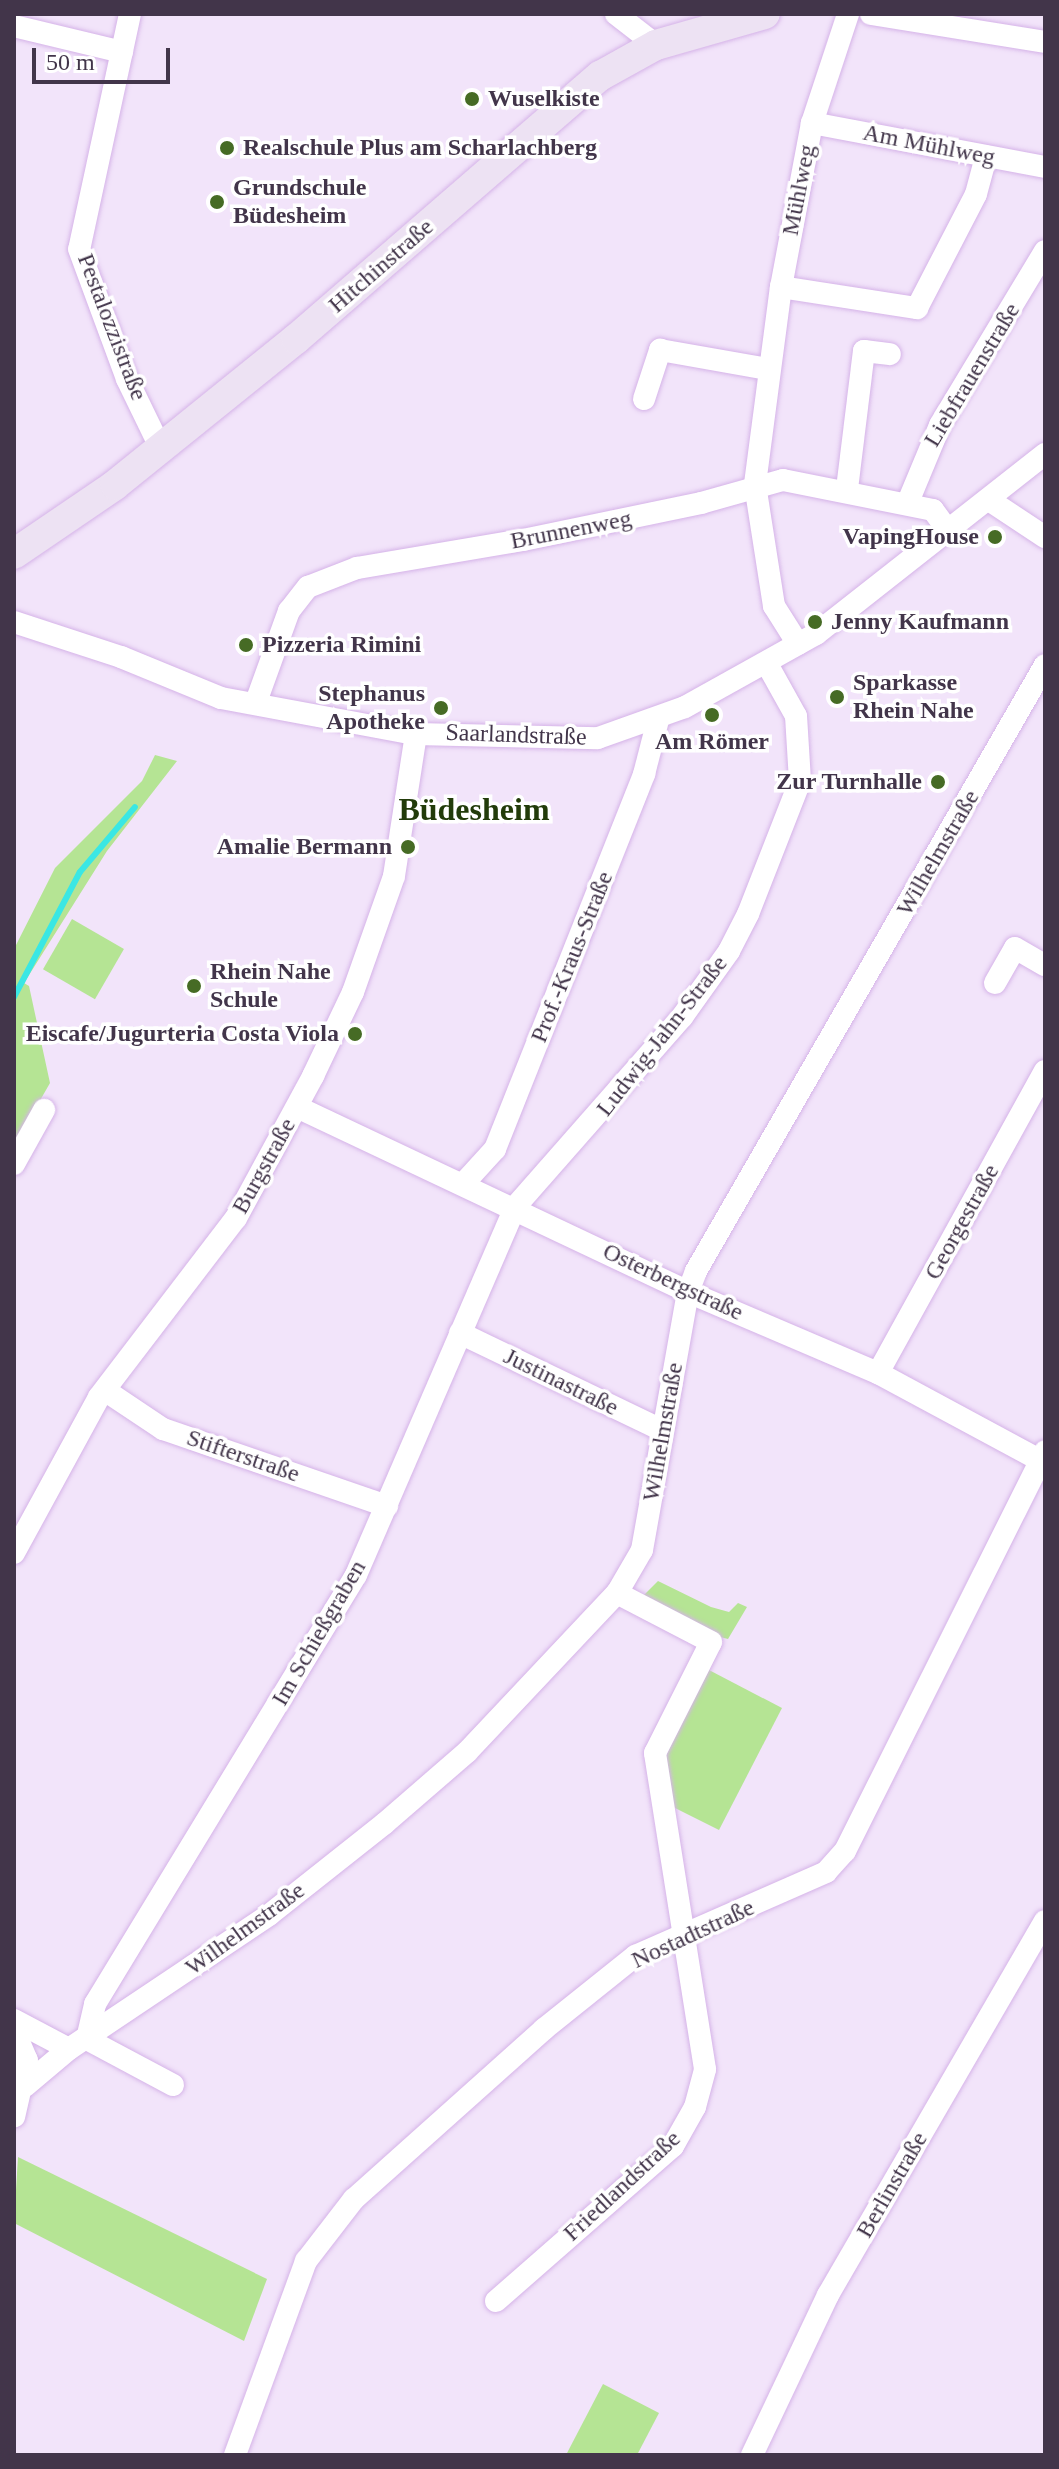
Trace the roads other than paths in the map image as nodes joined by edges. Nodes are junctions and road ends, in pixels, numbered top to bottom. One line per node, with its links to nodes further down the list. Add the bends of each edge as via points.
1 (130, 14): 9 (street, Pestalozzistraße)
2 (616, 14): 8 (street)
3 (765, 14): 8 (main road, Hitchinstraße)
4 (848, 14): 10 (street, Mühlweg)
5 (871, 14): 7 (street)
6 (14, 26): 9 (street)
7 (1045, 42)
8 (656, 45): 18 (main road, Hitchinstraße, via 600,76)
9 (122, 52): 18 (street, Pestalozzistraße, via 79,249 127,379)
10 (812, 123): 11 (street, Am Mühlweg); 14 (street, Mühlweg)
11 (986, 156): 12 (street, Am Mühlweg); 14 (street, via 976,194 917,308)
12 (1045, 167)
13 (1045, 251): 23 (street, Liebfrauenstraße, via 940,425)
14 (781, 287): 16 (street, Mühlweg)
15 (890, 354): 21 (street, via 864,351)
16 (768, 369): 17 (street, via 660,350); 20 (street, Mühlweg)
17 (644, 399)
18 (161, 449): 26 (main road, Hitchinstraße)
19 (1045, 454): 22 (street, Saarlandstraße)
20 (755, 484): 21 (street, Brunnenweg, via 783,480); 28 (street, Mühlweg, via 774,606); 31 (street, Brunnenweg, via 701,503 357,568 308,587 289,611)
21 (847, 489): 23 (street, Brunnenweg)
22 (989, 500): 24 (street, Saarlandstraße); 25 (street)
23 (908, 502): 24 (street, Brunnenweg, via 933,510)
24 (948, 531): 28 (street, Saarlandstraße)
25 (1045, 537)
26 (14, 554)
27 (14, 622): 31 (street, Saarlandstraße, via 121,657 221,698)
28 (798, 644): 29 (street, Saarlandstraße)
29 (767, 664): 32 (street, Saarlandstraße); 41 (street, Ludwig-Jahn-Straße, via 796,716 800,781 770,863 729,951 631,1079)
30 (1045, 665): 42 (street, Wilhelmstraße)
31 (256, 702): 33 (street, Saarlandstraße)
32 (658, 720): 33 (street, Saarlandstraße, via 598,738); 40 (street, Prof.-Kraus-Straße, via 644,774 501,1135)
33 (416, 734): 37 (street, Burgstraße, via 394,876 353,992)
34 (1045, 965): 35 (street, via 1015,948)
35 (995, 983)
36 (1045, 1071): 44 (street, Georgestraße)
37 (297, 1107): 40 (street, Osterbergstraße); 45 (street, Burgstraße, via 236,1218)
38 (44, 1110): 39 (street)
39 (14, 1164)
40 (464, 1183): 41 (street, Osterbergstraße)
41 (515, 1207): 42 (street, Osterbergstraße); 43 (street, Im Schießgraben)
42 (688, 1292): 44 (street, Osterbergstraße); 46 (street, Wilhelmstraße)
43 (460, 1333): 46 (street, Justinastraße); 48 (street, Im Schießgraben)
44 (878, 1373): 47 (street, Osterbergstraße)
45 (106, 1391): 48 (street, Stifterstraße, via 163,1429); 49 (street, Burgstraße)
46 (662, 1430): 51 (street, Wilhelmstraße, via 642,1550)
47 (1043, 1458): 53 (street, Nostadtstraße, via 845,1851 826,1872)
48 (387, 1506): 56 (street, Im Schießgraben, via 356,1575 95,2004)
49 (22, 1512): 50 (street, Burgstraße)
50 (14, 1553)
51 (617, 1593): 53 (street, Friedlandstraße, via 711,1642 655,1753); 56 (street, Wilhelmstraße, via 467,1752 385,1823 269,1915)
52 (1045, 1921): 62 (street, Berlinstraße, via 828,2295)
53 (682, 1938): 60 (street, Friedlandstraße, via 705,2051 702,2086 686,2126 666,2153); 61 (street, Nostadtstraße, via 635,1956 544,2029 384,2169 326,2231 292,2294)
54 (14, 2020): 56 (street)
55 (14, 2030): 58 (street, via 27,2060)
56 (78, 2044): 57 (street); 58 (street, Wilhelmstraße)
57 (173, 2085)
58 (25, 2086): 59 (street)
59 (14, 2117)
60 (496, 2301)
61 (235, 2455)
62 (752, 2455)

